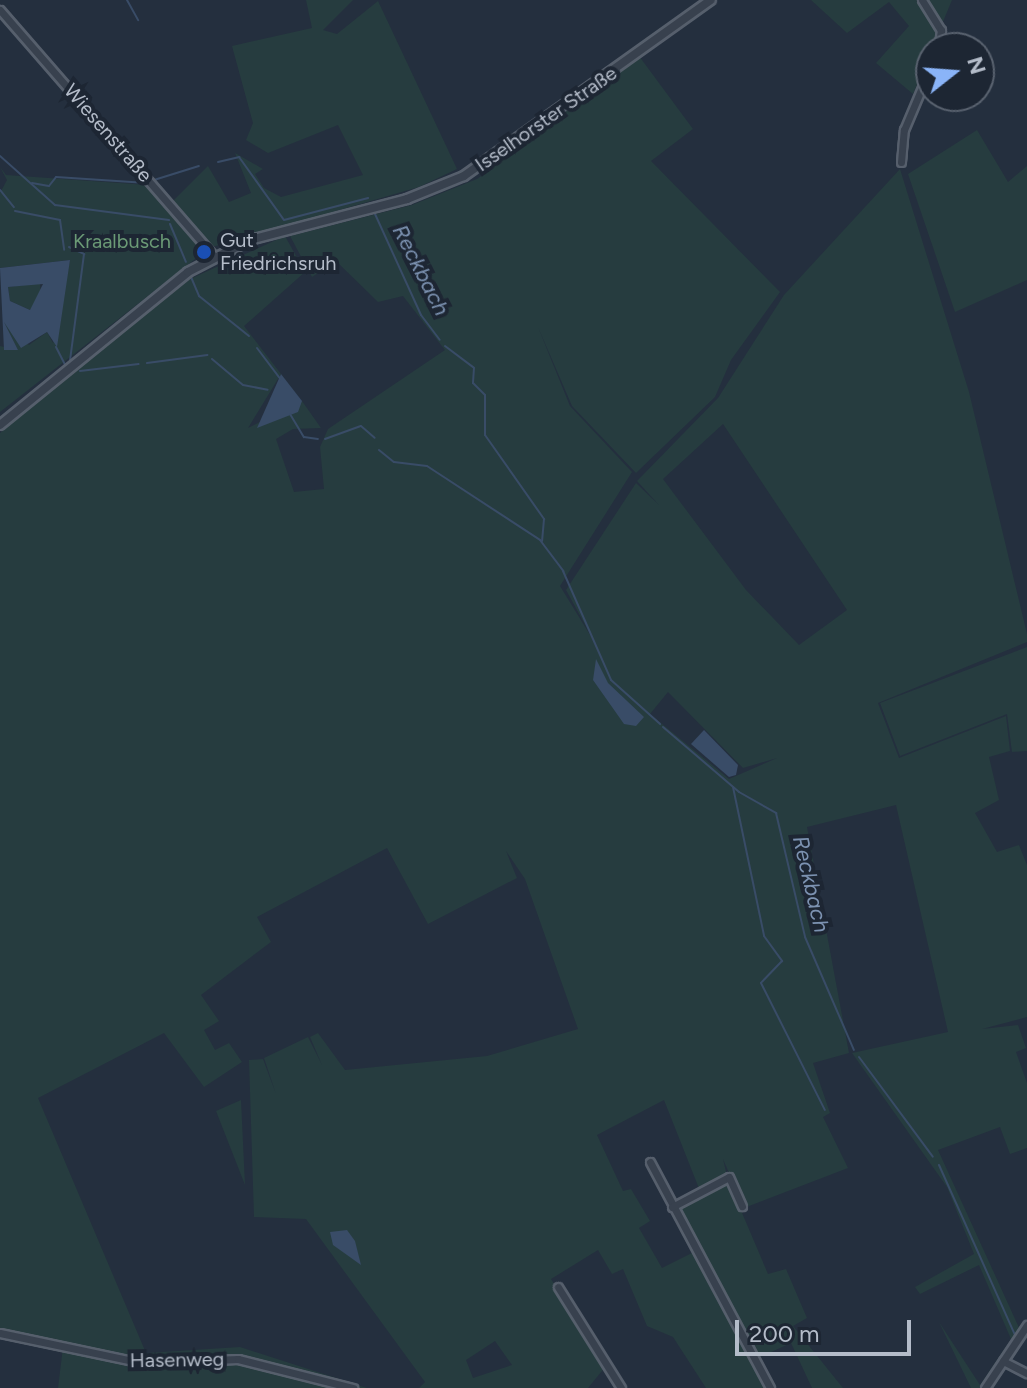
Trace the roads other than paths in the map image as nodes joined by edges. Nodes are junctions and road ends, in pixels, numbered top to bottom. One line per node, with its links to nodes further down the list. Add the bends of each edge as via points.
1 (711, 0): 7 (street, Isselhorster Straße, via 464,176)
2 (922, 0): 4 (street)
3 (0, 10): 7 (street, Wiesenstraße)
4 (941, 32)
5 (915, 104): 6 (street, via 904,130)
6 (901, 162)
7 (214, 256): 8 (street, Isselhorster Straße)
8 (0, 425)
9 (650, 1162): 11 (street)
10 (742, 1206): 11 (street, via 729,1177)
11 (672, 1207): 19 (street)
12 (558, 1287): 18 (street)
13 (1027, 1325): 15 (street)
14 (0, 1333): 17 (street, Hasenweg, via 142,1363 238,1359)
15 (1003, 1361): 16 (street); 20 (street)
16 (1027, 1372)
17 (353, 1388)
18 (621, 1388)
19 (770, 1388)
20 (985, 1388)

